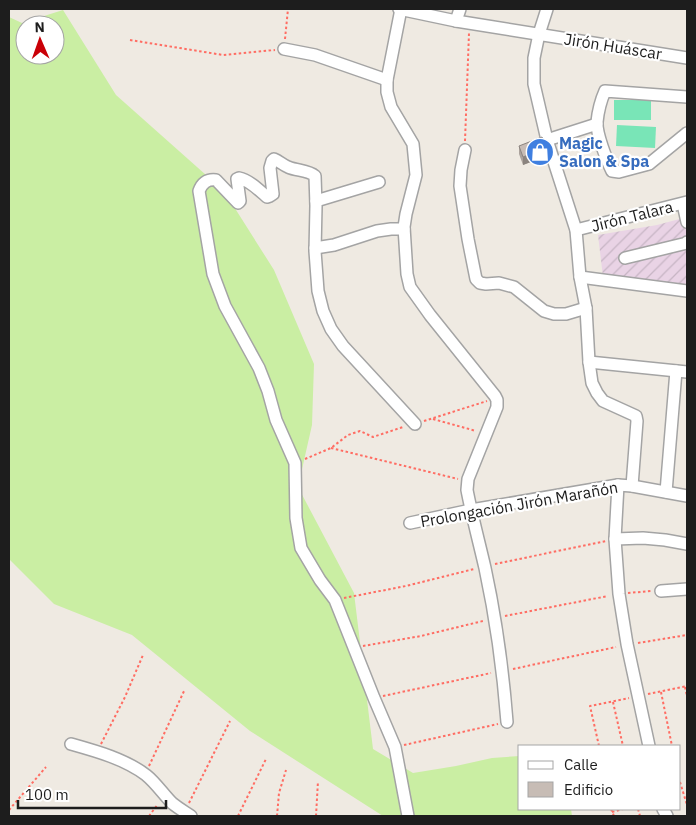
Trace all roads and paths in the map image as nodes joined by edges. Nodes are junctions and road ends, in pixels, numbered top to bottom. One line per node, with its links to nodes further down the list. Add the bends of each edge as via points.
1 (288, 9): 9 (path)
2 (400, 9): 5 (street, Jirón Huáscar); 11 (street)
3 (460, 9): 5 (street)
4 (547, 9): 7 (street)
5 (456, 21): 6 (street, Jirón Huáscar)
6 (470, 23): 7 (street, Jirón Huáscar); 16 (path)
7 (538, 34): 10 (street, Jirón Huáscar); 15 (street, via 534,84)
8 (130, 40): 9 (path, via 223,56)
9 (284, 49): 11 (street, via 315,55)
10 (687, 58)
11 (387, 80): 21 (street, via 386,92 391,107 413,144 416,175)
12 (687, 97): 13 (street, via 605,91)
13 (597, 124): 14 (street, via 608,163 612,171 619,172 649,164); 15 (street)
14 (687, 133)
15 (547, 140): 22 (street)
16 (464, 150): 28 (street, via 460,186 476,279 480,283 499,283 514,288 544,311 554,314)
17 (379, 182): 18 (street)
18 (316, 201): 24 (street); 36 (street, via 315,176 274,159 270,168 273,194 270,196 242,178 237,179 238,203 216,180 205,181 199,192 213,274 224,306 259,368 276,420)
19 (685, 203): 20 (street); 22 (street, Jirón Talara)
20 (687, 222)
21 (404, 229): 24 (street, via 377,231 334,246); 31 (street, via 410,287)
22 (576, 230): 26 (street)
23 (687, 242): 25 (street)
24 (315, 248): 33 (street, via 318,290 331,329)
25 (625, 258)
26 (580, 277): 27 (street); 28 (street)
27 (687, 291)
28 (586, 308): 29 (street)
29 (589, 362): 30 (street); 39 (street, via 592,383 603,401 636,416)
30 (682, 371): 40 (street)
31 (496, 398): 32 (path); 34 (street, via 497,406)
32 (431, 418): 33 (path); 34 (path)
33 (415, 424): 35 (path, via 373,437 360,431)
34 (486, 433): 37 (street)
35 (330, 448): 36 (path); 37 (path)
36 (295, 463): 52 (street, via 296,518 301,548 335,600)
37 (468, 481): 42 (street)
38 (618, 485): 39 (street, Prolongación Jirón Marañón); 42 (street, Prolongación Jirón Marañón); 44 (street)
39 (632, 486): 40 (street, Prolongación Jirón Marañón)
40 (666, 492): 41 (street, Prolongación Jirón Marañón)
41 (687, 496)
42 (471, 510): 43 (street, Prolongación Jirón Marañón); 49 (street)
43 (410, 523)
44 (615, 539): 45 (street, via 643,538); 48 (street)
45 (687, 544)
46 (687, 589): 47 (street)
47 (661, 591): 48 (path)
48 (619, 594): 49 (path); 51 (street)
49 (495, 618): 52 (path); 54 (street)
50 (687, 635): 51 (path)
51 (627, 644): 54 (path); 67 (street)
52 (354, 648): 59 (street)
53 (143, 656): 70 (path)
54 (503, 671): 59 (path); 63 (street)
55 (685, 687): 58 (path)
56 (185, 688): 74 (path)
57 (661, 692): 68 (path)
58 (687, 696)
59 (374, 698): 69 (street)
60 (613, 701): 66 (path)
61 (590, 706): 65 (path)
62 (230, 721): 82 (path)
63 (507, 722): 69 (path)
64 (71, 744): 70 (street)
65 (599, 745)
66 (623, 745)
67 (649, 745)
68 (672, 745)
69 (395, 747): 87 (street)
70 (97, 752): 74 (street)
71 (266, 759): 84 (path)
72 (46, 767): 79 (path)
73 (286, 770): 85 (path)
74 (145, 774): 77 (street)
75 (318, 781): 86 (path)
76 (681, 785): 78 (path)
77 (168, 798): 82 (street); 83 (path, via 157,804)
78 (687, 805)
79 (9, 810)
80 (619, 810): 81 (path)
81 (612, 812): 88 (path)
82 (188, 814)
83 (149, 816)
84 (238, 816)
85 (277, 816)
86 (316, 816)
87 (408, 816)
88 (614, 816)

